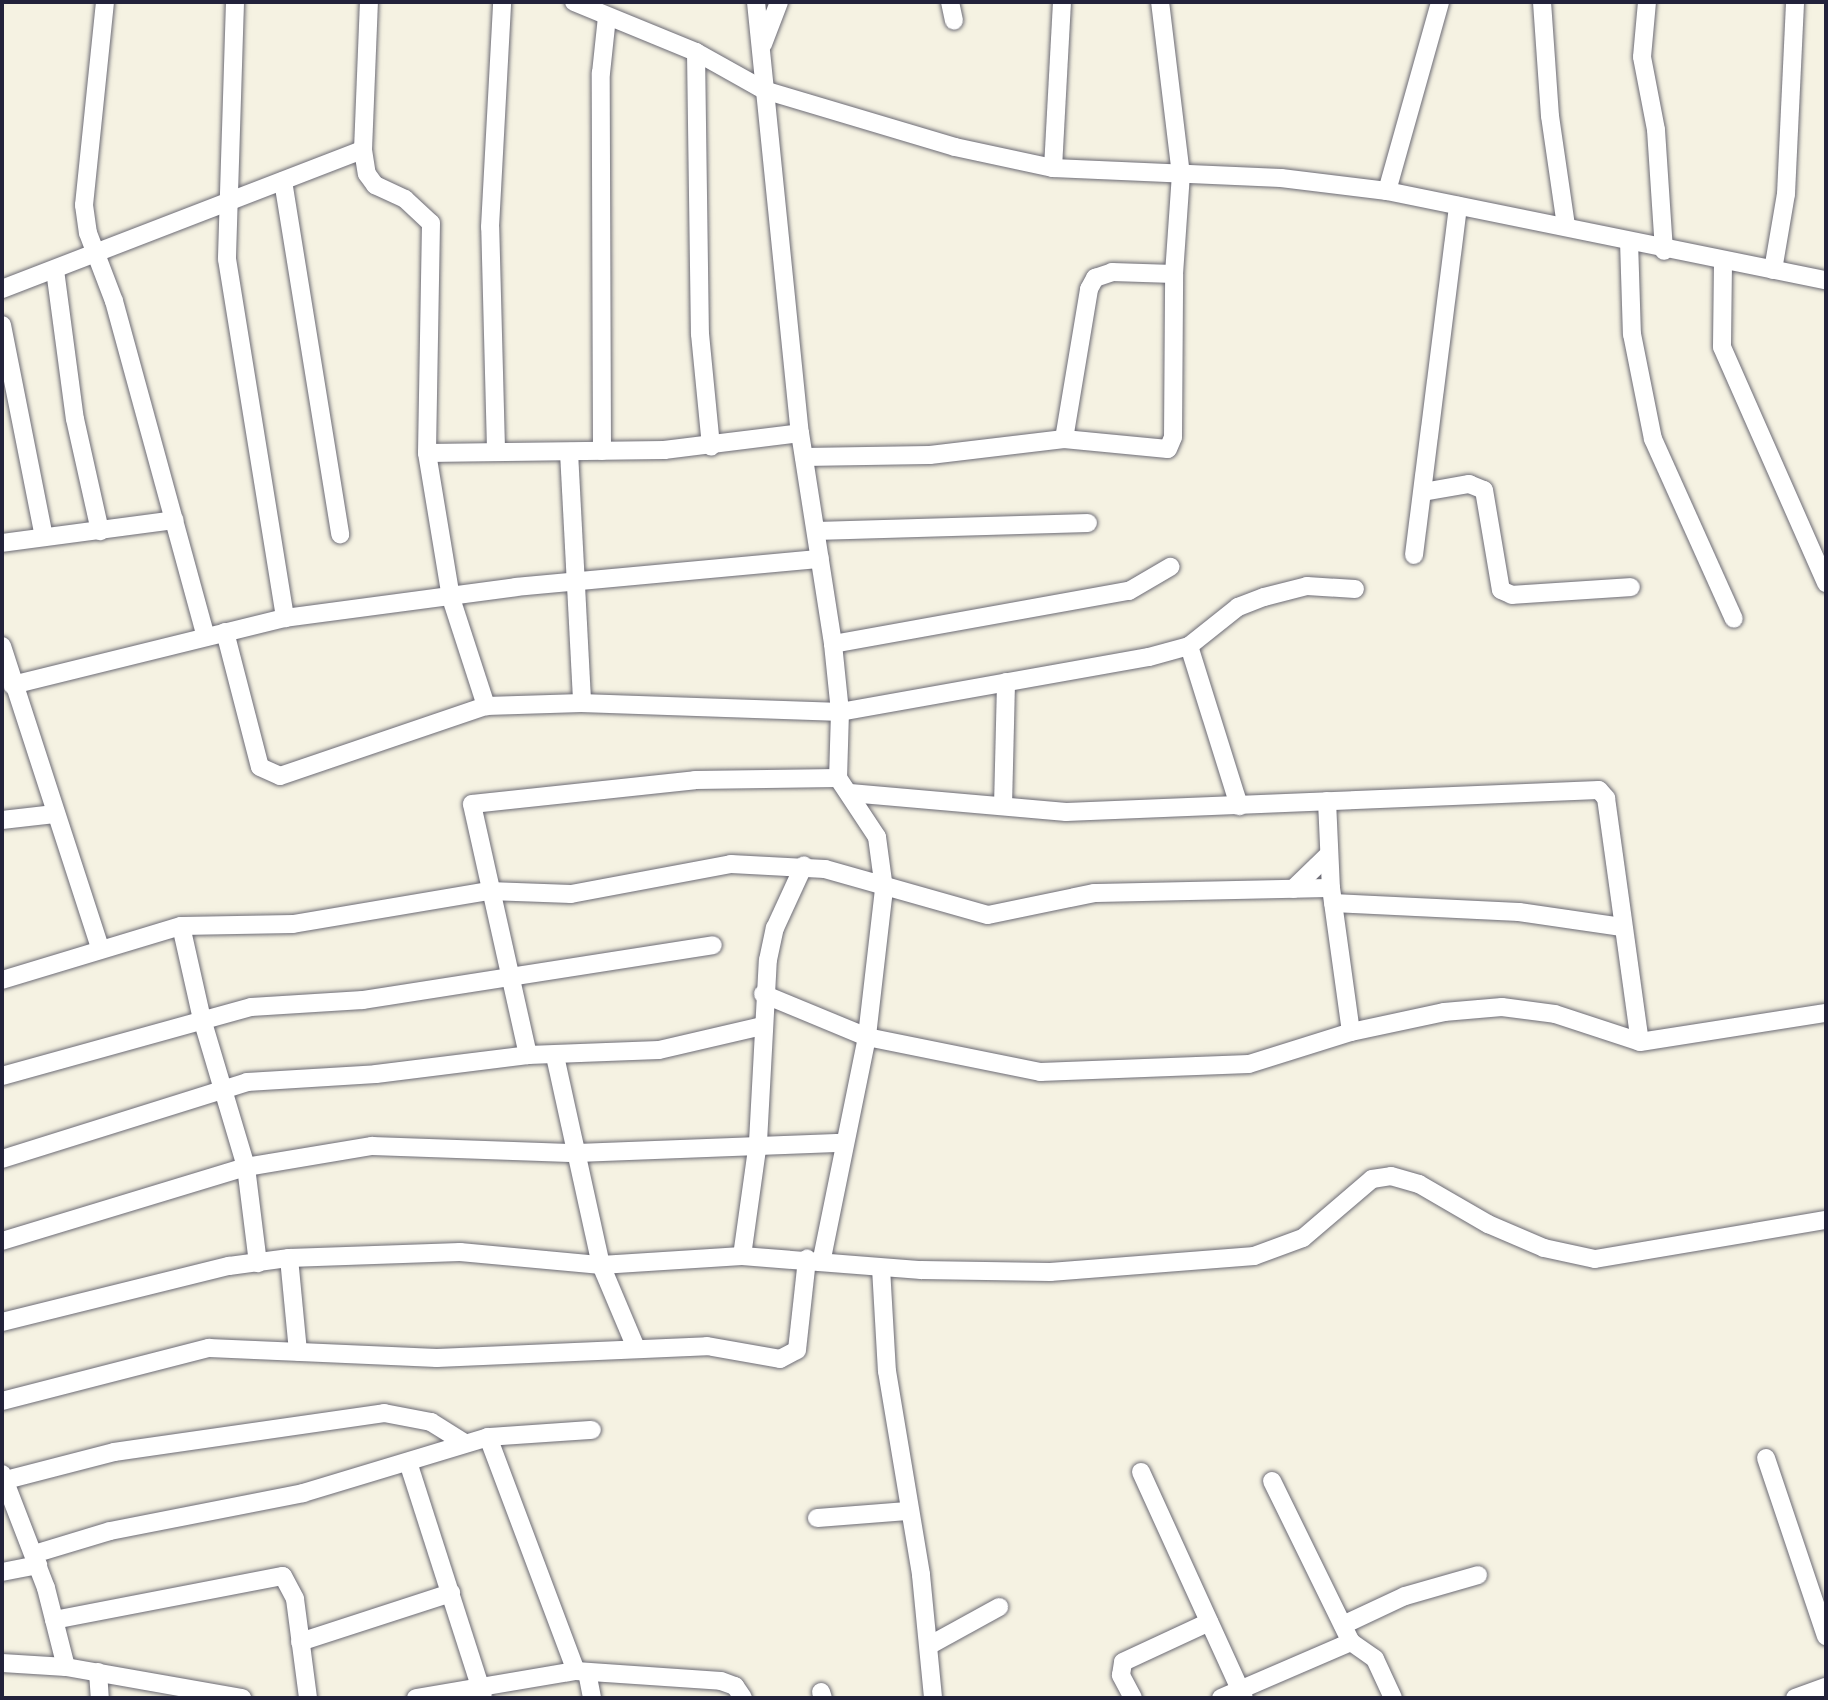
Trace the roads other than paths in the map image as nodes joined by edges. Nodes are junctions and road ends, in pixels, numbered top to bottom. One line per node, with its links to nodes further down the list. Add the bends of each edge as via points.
1 (105, 2): 30 (street, via 84,205)
2 (235, 2): 26 (street)
3 (369, 2): 20 (street)
4 (502, 2): 41 (street, via 490,227)
5 (574, 2): 15 (street)
6 (756, 2): 17 (street)
7 (779, 2): 17 (street)
8 (950, 2): 16 (street)
9 (1062, 2): 21 (street)
10 (1160, 2): 22 (street)
11 (1440, 2): 24 (street)
12 (1542, 2): 27 (street, via 1550,116)
13 (1647, 2): 29 (street, via 1642,57 1656,130)
14 (1795, 2): 33 (street, via 1786,194)
15 (607, 17): 18 (street); 42 (street, via 601,73)
16 (954, 21)
17 (762, 46): 19 (street)
18 (696, 52): 19 (street); 40 (street, via 700,334)
19 (764, 90): 21 (street, via 955,147); 38 (street)
20 (363, 150): 23 (street); 44 (street, via 375,185 405,199 431,223)
21 (1053, 168): 22 (street)
22 (1181, 175): 24 (street, via 1281,178); 34 (street)
23 (283, 181): 26 (street); 51 (street)
24 (1387, 191): 25 (street)
25 (1458, 206): 27 (street); 46 (street)
26 (227, 207): 30 (street); 62 (street, via 227,259)
27 (1566, 226): 28 (street)
28 (1629, 241): 29 (street); 63 (street, via 1633,346 1653,439)
29 (1664, 251): 31 (street)
30 (97, 255): 32 (street); 47 (street)
31 (1723, 263): 33 (street); 58 (street, via 1722,347)
32 (55, 270): 36 (street); 49 (street, via 75,419)
33 (1773, 270): 35 (street)
34 (1174, 274): 39 (street, via 1112,272 1095,278); 39 (street, via 1171,444 1163,451)
35 (1826, 280)
36 (2, 289)
37 (2, 325): 52 (street)
38 (800, 433): 40 (street); 45 (street)
39 (1064, 439): 45 (street, via 930,455)
40 (711, 446): 42 (street)
41 (496, 449): 43 (street); 44 (street)
42 (602, 451): 43 (street)
43 (569, 452): 57 (street)
44 (427, 453): 61 (street)
45 (804, 457): 50 (street)
46 (1423, 492): 54 (street); 59 (street, via 1469,484 1484,490 1501,590 1512,595)
47 (174, 520): 49 (street); 65 (street)
48 (1088, 523): 50 (street)
49 (100, 531): 52 (street)
50 (816, 531): 55 (street)
51 (340, 534)
52 (44, 537): 53 (street)
53 (2, 543)
54 (1414, 555)
55 (820, 559): 57 (street); 66 (street)
56 (1170, 567): 66 (street, via 1129,591)
57 (572, 581): 61 (street); 71 (street)
58 (1826, 583)
59 (1631, 587)
60 (1355, 589): 68 (street, via 1307,586 1264,597 1238,607)
61 (451, 598): 62 (street); 72 (street)
62 (285, 618): 64 (street)
63 (1734, 619)
64 (225, 632): 65 (street); 72 (street, via 260,767 269,775 352,754)
65 (206, 637): 70 (street)
66 (833, 644): 73 (street)
67 (2, 646): 70 (street)
68 (1189, 646): 69 (street); 78 (street)
69 (1006, 682): 73 (street); 77 (street)
70 (12, 685): 79 (street)
71 (582, 703): 72 (street); 73 (street)
72 (486, 706)
73 (840, 712): 74 (street)
74 (838, 778): 75 (street); 85 (street, via 695,780 472,804)
75 (850, 793): 77 (street); 83 (street, via 877,837)
76 (1327, 801): 78 (street); 81 (street); 88 (street, via 1599,790 1606,798)
77 (1003, 806): 78 (street, via 1066,812)
78 (1239, 806)
79 (55, 814): 80 (street); 90 (street)
80 (2, 820)
81 (1328, 855): 84 (street); 86 (street)
82 (804, 865): 83 (street); 85 (street, via 731,864 571,894); 93 (street, via 775,928)
83 (884, 889): 84 (street, via 988,915 1094,893); 98 (street)
84 (1293, 889): 86 (street)
85 (489, 891): 87 (street, via 293,924); 91 (street)
86 (1332, 896): 88 (street); 97 (street)
87 (181, 926): 90 (street); 95 (street)
88 (1622, 927): 99 (street)
89 (713, 945): 91 (street)
90 (100, 948): 92 (street)
91 (509, 976): 95 (street, via 363,1000 251,1007); 100 (street)
92 (2, 980)
93 (763, 994): 96 (street); 98 (street)
94 (1826, 1013): 99 (street)
95 (202, 1019): 102 (street); 103 (street)
96 (762, 1026): 101 (street, via 689,1046); 104 (street)
97 (1351, 1032): 98 (street, via 1249,1064 1053,1072); 99 (street, via 1444,1012 1502,1007 1555,1014)
98 (867, 1037): 105 (street)
99 (1640, 1042)
100 (528, 1055): 101 (street); 103 (street, via 376,1074 247,1082)
101 (555, 1056): 106 (street)
102 (2, 1076)
103 (222, 1091): 107 (street); 108 (street)
104 (758, 1142): 105 (street); 106 (street); 111 (street)
105 (843, 1143): 113 (street)
106 (577, 1153): 108 (street, via 372,1146); 115 (street)
107 (2, 1159)
108 (246, 1167): 110 (street); 114 (street)
109 (1826, 1220): 116 (street, via 1595,1259 1544,1248 1488,1224 1419,1184 1391,1176 1372,1179 1303,1238 1254,1256 1050,1272)
110 (2, 1241)
111 (742, 1256): 113 (street); 115 (street)
112 (289, 1258): 114 (street); 115 (street, via 460,1252); 119 (street)
113 (814, 1259): 116 (street); 118 (street, via 792,1356 780,1359 707,1346)
114 (258, 1263): 117 (street)
115 (601, 1265): 118 (street)
116 (881, 1268): 129 (street, via 887,1371)
117 (2, 1322)
118 (636, 1348): 119 (street, via 437,1358)
119 (298, 1352): 120 (street, via 209,1348)
120 (2, 1401)
121 (592, 1430): 122 (street)
122 (488, 1437): 123 (street); 146 (street)
123 (463, 1442): 125 (street); 127 (street, via 431,1422 384,1413 114,1452)
124 (1766, 1458): 139 (street)
125 (408, 1462): 131 (street, via 303,1493 110,1531); 134 (street)
126 (1141, 1472): 137 (street)
127 (3, 1478): 131 (street)
128 (1272, 1481): 138 (street)
129 (908, 1511): 130 (street); 142 (street)
130 (817, 1518)
131 (36, 1560): 132 (street); 136 (street)
132 (2, 1572)
133 (1478, 1575): 138 (street, via 1405,1596)
134 (451, 1593): 140 (street); 148 (street)
135 (999, 1607): 142 (street)
136 (54, 1620): 140 (street, via 283,1576 293,1588); 144 (street)
137 (1209, 1622): 149 (street); 157 (street, via 1123,1662 1121,1675)
138 (1343, 1625): 141 (street)
139 (1826, 1636)
140 (300, 1642): 152 (street)
141 (1351, 1642): 149 (street); 159 (street, via 1375,1659)
142 (930, 1645): 156 (street)
143 (2, 1663): 144 (street)
144 (66, 1667): 145 (street)
145 (98, 1672): 150 (street); 151 (street)
146 (581, 1672): 148 (street); 154 (street); 155 (street, via 721,1681 735,1686)
147 (1826, 1687): 160 (street)
148 (483, 1692): 153 (street)
149 (1242, 1694): 158 (street)
150 (100, 1698)
151 (242, 1698)
152 (308, 1698)
153 (416, 1698)
154 (592, 1698)
155 (743, 1698)
156 (933, 1698)
157 (1133, 1698)
158 (1221, 1698)
159 (1393, 1698)
160 (1795, 1698)

